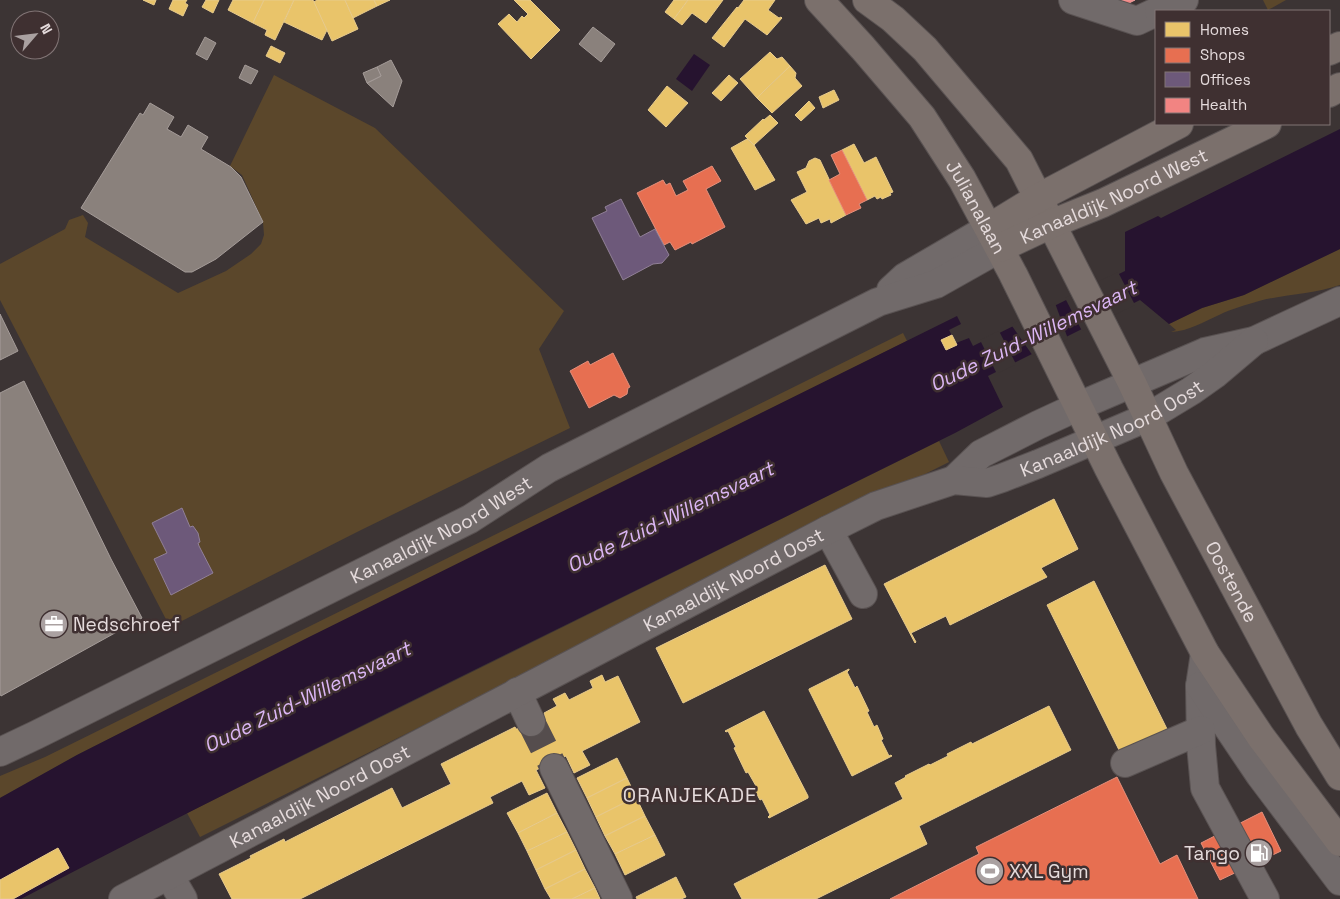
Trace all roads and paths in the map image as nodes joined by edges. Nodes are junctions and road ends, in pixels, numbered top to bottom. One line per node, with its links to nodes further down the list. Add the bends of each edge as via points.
1 (819, 0): 11 (main road, Julianalaan, via 922,118 962,179)
2 (867, 0): 9 (main road, via 893,19 924,49 1019,160)
3 (1073, 0): 6 (street, via 1136,21)
4 (1184, 0): 5 (street)
5 (1162, 10)
6 (1155, 13)
7 (1177, 125): 9 (main road, Kanaaldijk Noord West)
8 (1265, 125): 10 (main road, Kanaaldijk Noord West, via 1112,199)
9 (1038, 198): 10 (main road); 11 (main road, Kanaaldijk Noord West)
10 (1051, 224): 11 (main road, Kanaaldijk Noord West); 14 (main road)
11 (994, 238): 15 (main road, Julianalaan); 26 (street, Kanaaldijk Noord West, via 936,284 878,302 549,468 470,519)
12 (1340, 301): 13 (street, Kanaaldijk Noord Oost)
13 (1254, 341): 14 (street, Kanaaldijk Noord Oost, via 1205,352); 16 (street, Kanaaldijk Noord Oost, via 1215,374)
14 (1132, 383): 15 (street, Kanaaldijk Noord Oost); 16 (main road, Oostende)
15 (1079, 406): 17 (main road, Julianalaan); 18 (street, Kanaaldijk Noord Oost, via 981,454)
16 (1148, 417): 17 (street, Kanaaldijk Noord Oost); 29 (main road, Oostende, via 1174,473 1309,726)
17 (1095, 440): 18 (street, Kanaaldijk Noord Oost, via 987,483); 21 (main road)
18 (954, 480): 19 (street, Kanaaldijk Noord Oost, via 876,506)
19 (828, 530): 20 (street); 23 (street, Kanaaldijk Noord Oost)
20 (863, 594)
21 (1205, 653): 22 (street); 30 (main road, via 1261,737)
22 (1200, 686): 25 (street); 32 (street, via 1260,775)
23 (517, 692): 24 (street); 31 (street, Kanaaldijk Noord Oost)
24 (531, 722)
25 (1201, 730): 27 (street); 36 (street, via 1205,788)
26 (0, 752)
27 (1124, 763)
28 (554, 768): 35 (street)
29 (1340, 776)
30 (1340, 842)
31 (169, 875): 33 (street, Kanaaldijk Noord Oost); 34 (street)
32 (1340, 881)
33 (123, 899)
34 (183, 899)
35 (618, 899)
36 (1265, 899)

